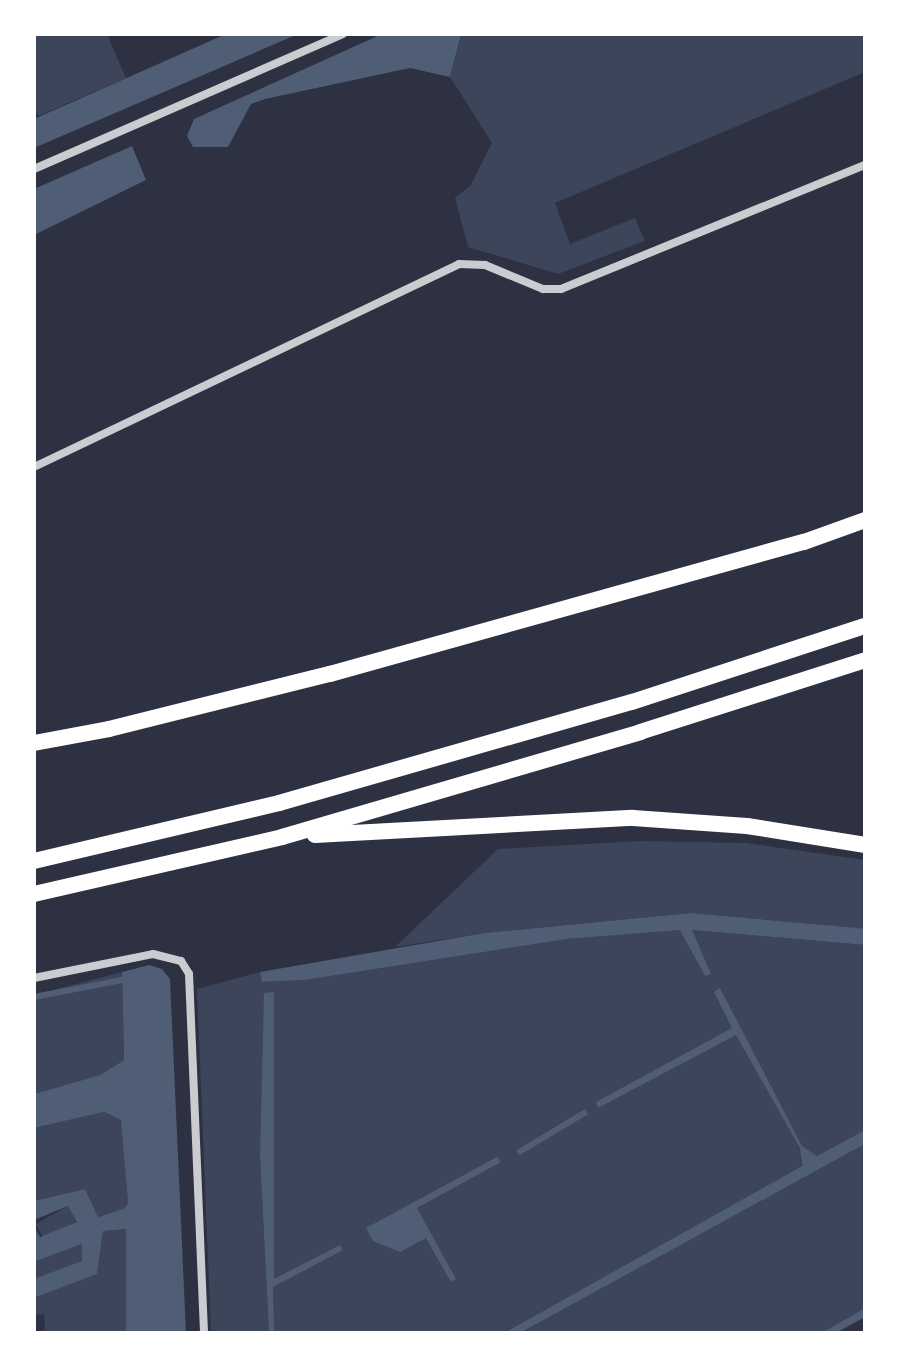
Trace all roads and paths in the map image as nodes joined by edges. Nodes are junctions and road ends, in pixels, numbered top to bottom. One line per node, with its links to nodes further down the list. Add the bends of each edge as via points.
1 (343, 34): 3 (street)
2 (865, 165): 4 (street, via 561,289 543,289 485,265 459,264)
3 (34, 169)
4 (34, 467)
5 (865, 520): 8 (highway, via 804,542 330,674)
6 (865, 626): 11 (highway, via 632,702 279,803)
7 (865, 660): 9 (highway)
8 (34, 743)
9 (282, 837): 10 (highway, via 633,818 747,826); 12 (highway)
10 (865, 845)
11 (34, 861)
12 (34, 894)
13 (34, 978): 14 (street, via 153,954 181,961 189,974)
14 (204, 1333)

